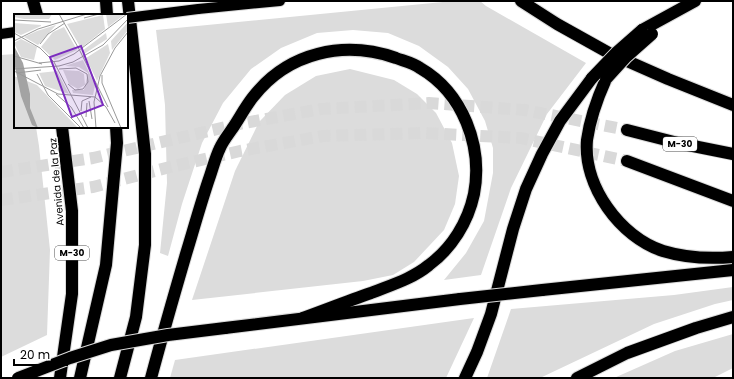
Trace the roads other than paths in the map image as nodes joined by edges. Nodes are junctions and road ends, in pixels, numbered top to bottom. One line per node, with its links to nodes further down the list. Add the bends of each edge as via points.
1 (33, 1): 8 (highway)
2 (106, 1): 9 (highway)
3 (128, 1): 28 (highway, via 145,154 145,245 136,318)
4 (280, 1): 10 (main road, bridge)
5 (521, 1): 14 (highway, via 609,53)
6 (695, 1): 12 (highway)
7 (700, 1): 12 (highway)
8 (37, 14)
9 (107, 14)
10 (128, 18)
11 (14, 32): 13 (main road)
12 (647, 32): 21 (highway, bridge, via 606,79 596,100 587,141 591,174 606,206 616,220 648,245 680,256); 30 (highway, bridge, via 617,52 592,78 560,121 542,154 526,189 491,314)
13 (1, 34)
14 (733, 105)
15 (62, 128): 26 (highway, Avenida de la Paz / M-30, via 72,211 72,294)
16 (116, 128): 27 (highway, via 117,143 106,265)
17 (627, 130): 18 (highway, M-30)
18 (733, 154)
19 (627, 161): 20 (highway)
20 (733, 201)
21 (733, 257)
22 (733, 270): 24 (highway, bridge)
23 (733, 317): 31 (highway, via 627,353)
24 (302, 318): 25 (highway, bridge, via 168,334 111,345); 29 (highway, via 412,276 443,253 465,221 476,183 474,144 460,108 435,78 419,67 366,50 330,51 295,62 253,96 220,148 200,205)
25 (18, 378)
26 (60, 378)
27 (80, 378)
28 (120, 378)
29 (151, 378)
30 (465, 378)
31 (577, 378)

